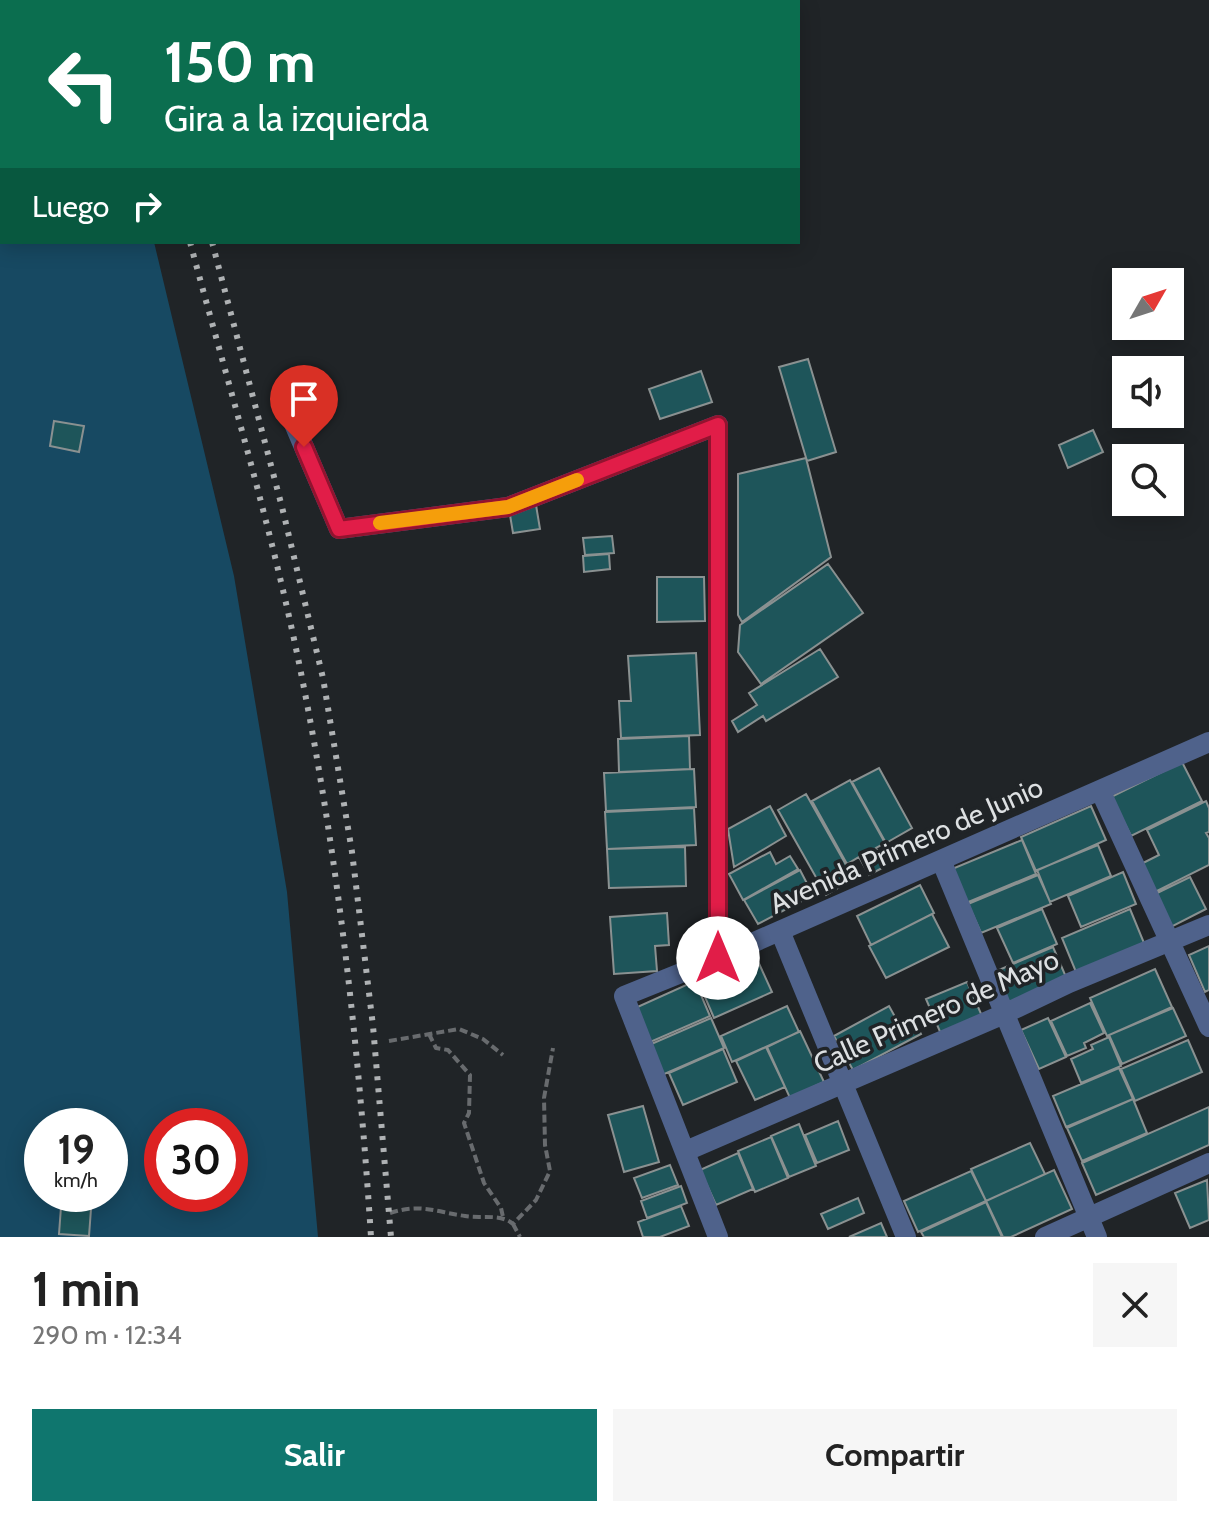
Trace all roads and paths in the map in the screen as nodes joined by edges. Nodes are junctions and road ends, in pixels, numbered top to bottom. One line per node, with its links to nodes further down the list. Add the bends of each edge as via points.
1 (292, 419): 8 (street, via 339,529 508,507 718,425)
2 (1209, 742): 3 (street, Avenida Primero de Junio)
3 (1100, 790): 4 (street, Avenida Primero de Junio); 7 (street)
4 (941, 860): 6 (street, Avenida Primero de Junio); 9 (street)
5 (1209, 925): 7 (street, Calle Primero de Mayo)
6 (780, 931): 8 (street, Avenida Primero de Junio); 15 (street)
7 (1169, 942): 9 (street, Calle Primero de Mayo); 10 (street)
8 (718, 958): 16 (street, Avenida Primero de Junio, via 624,996)
9 (1004, 1014): 15 (street, Calle Primero de Mayo); 20 (street)
10 (1209, 1027)
11 (429, 1034): 12 (path); 14 (path, via 459,1029); 19 (path, via 436,1048 448,1050 470,1075 464,1123 484,1183)
12 (389, 1041)
13 (553, 1048): 21 (path, via 544,1107 550,1171 536,1200)
14 (503, 1055)
15 (843, 1083): 16 (street, Calle Primero de Mayo); 24 (street)
16 (686, 1151): 23 (street)
17 (1209, 1163): 20 (street)
18 (390, 1213): 19 (path, via 420,1208)
19 (503, 1217): 21 (path)
20 (1088, 1217): 25 (street); 26 (street)
21 (513, 1224): 22 (path)
22 (520, 1237)
23 (718, 1237)
24 (906, 1237)
25 (1045, 1237)
26 (1097, 1237)

